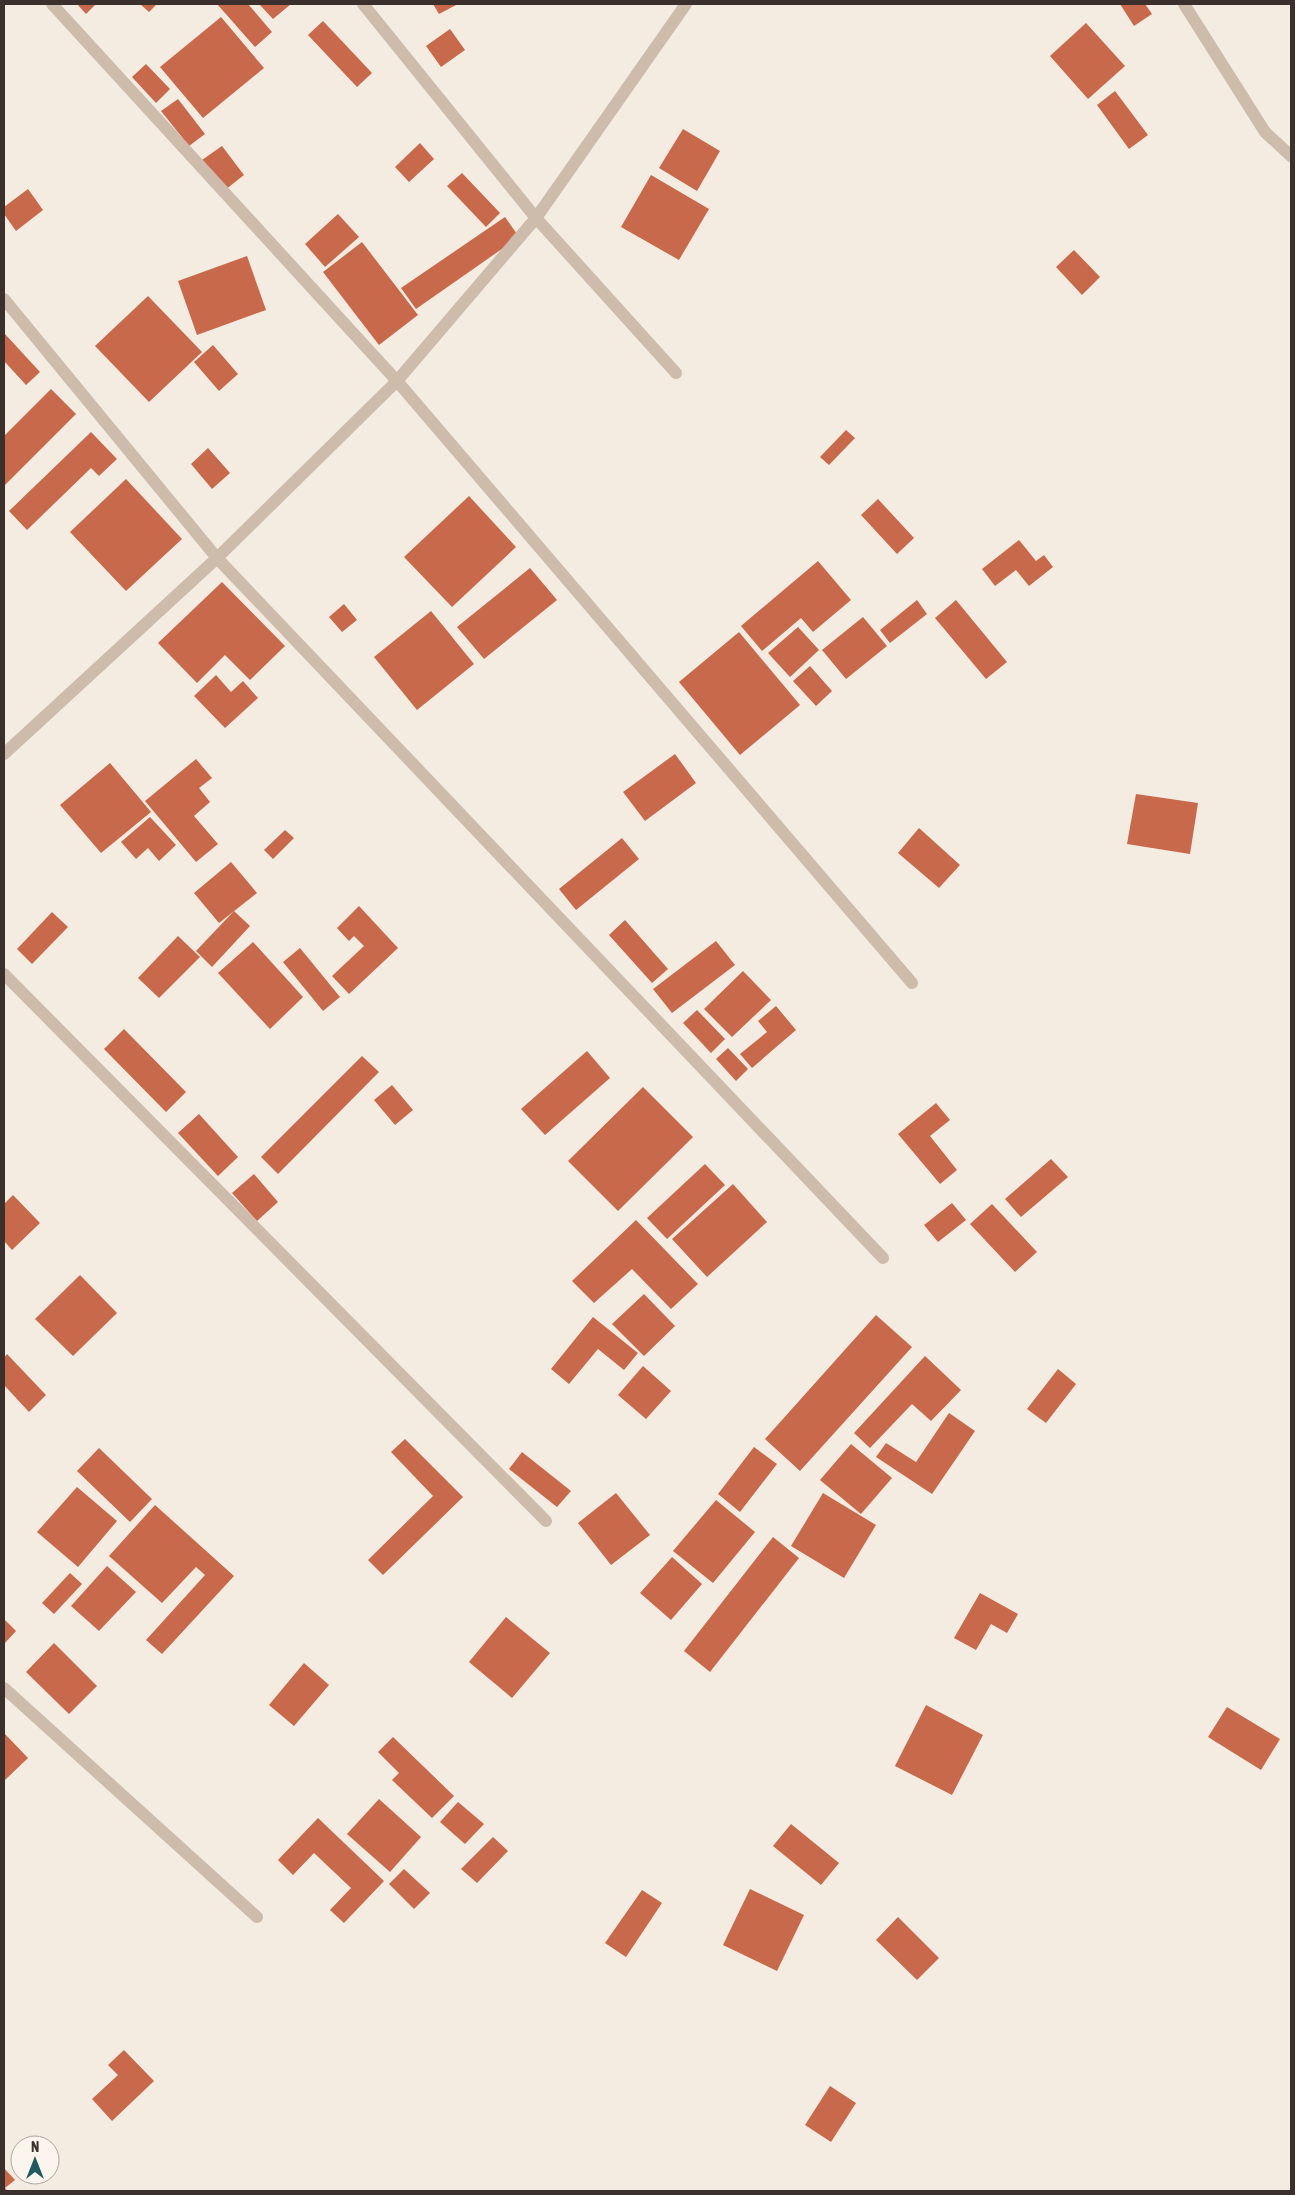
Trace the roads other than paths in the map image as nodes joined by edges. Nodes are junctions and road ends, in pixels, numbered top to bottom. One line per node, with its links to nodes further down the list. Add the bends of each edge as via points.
1 (52, 4): 9 (street)
2 (363, 4): 6 (street)
3 (686, 4): 6 (street)
4 (1184, 4): 5 (street, via 1265,132)
5 (1291, 156)
6 (536, 218): 8 (street); 9 (street)
7 (4, 299): 10 (street)
8 (676, 373)
9 (397, 382): 10 (street); 13 (street)
10 (216, 558): 11 (street); 14 (street)
11 (4, 754)
12 (4, 974): 15 (street)
13 (912, 983)
14 (883, 1258)
15 (546, 1521)
16 (4, 1688): 17 (street)
17 (256, 1917)

